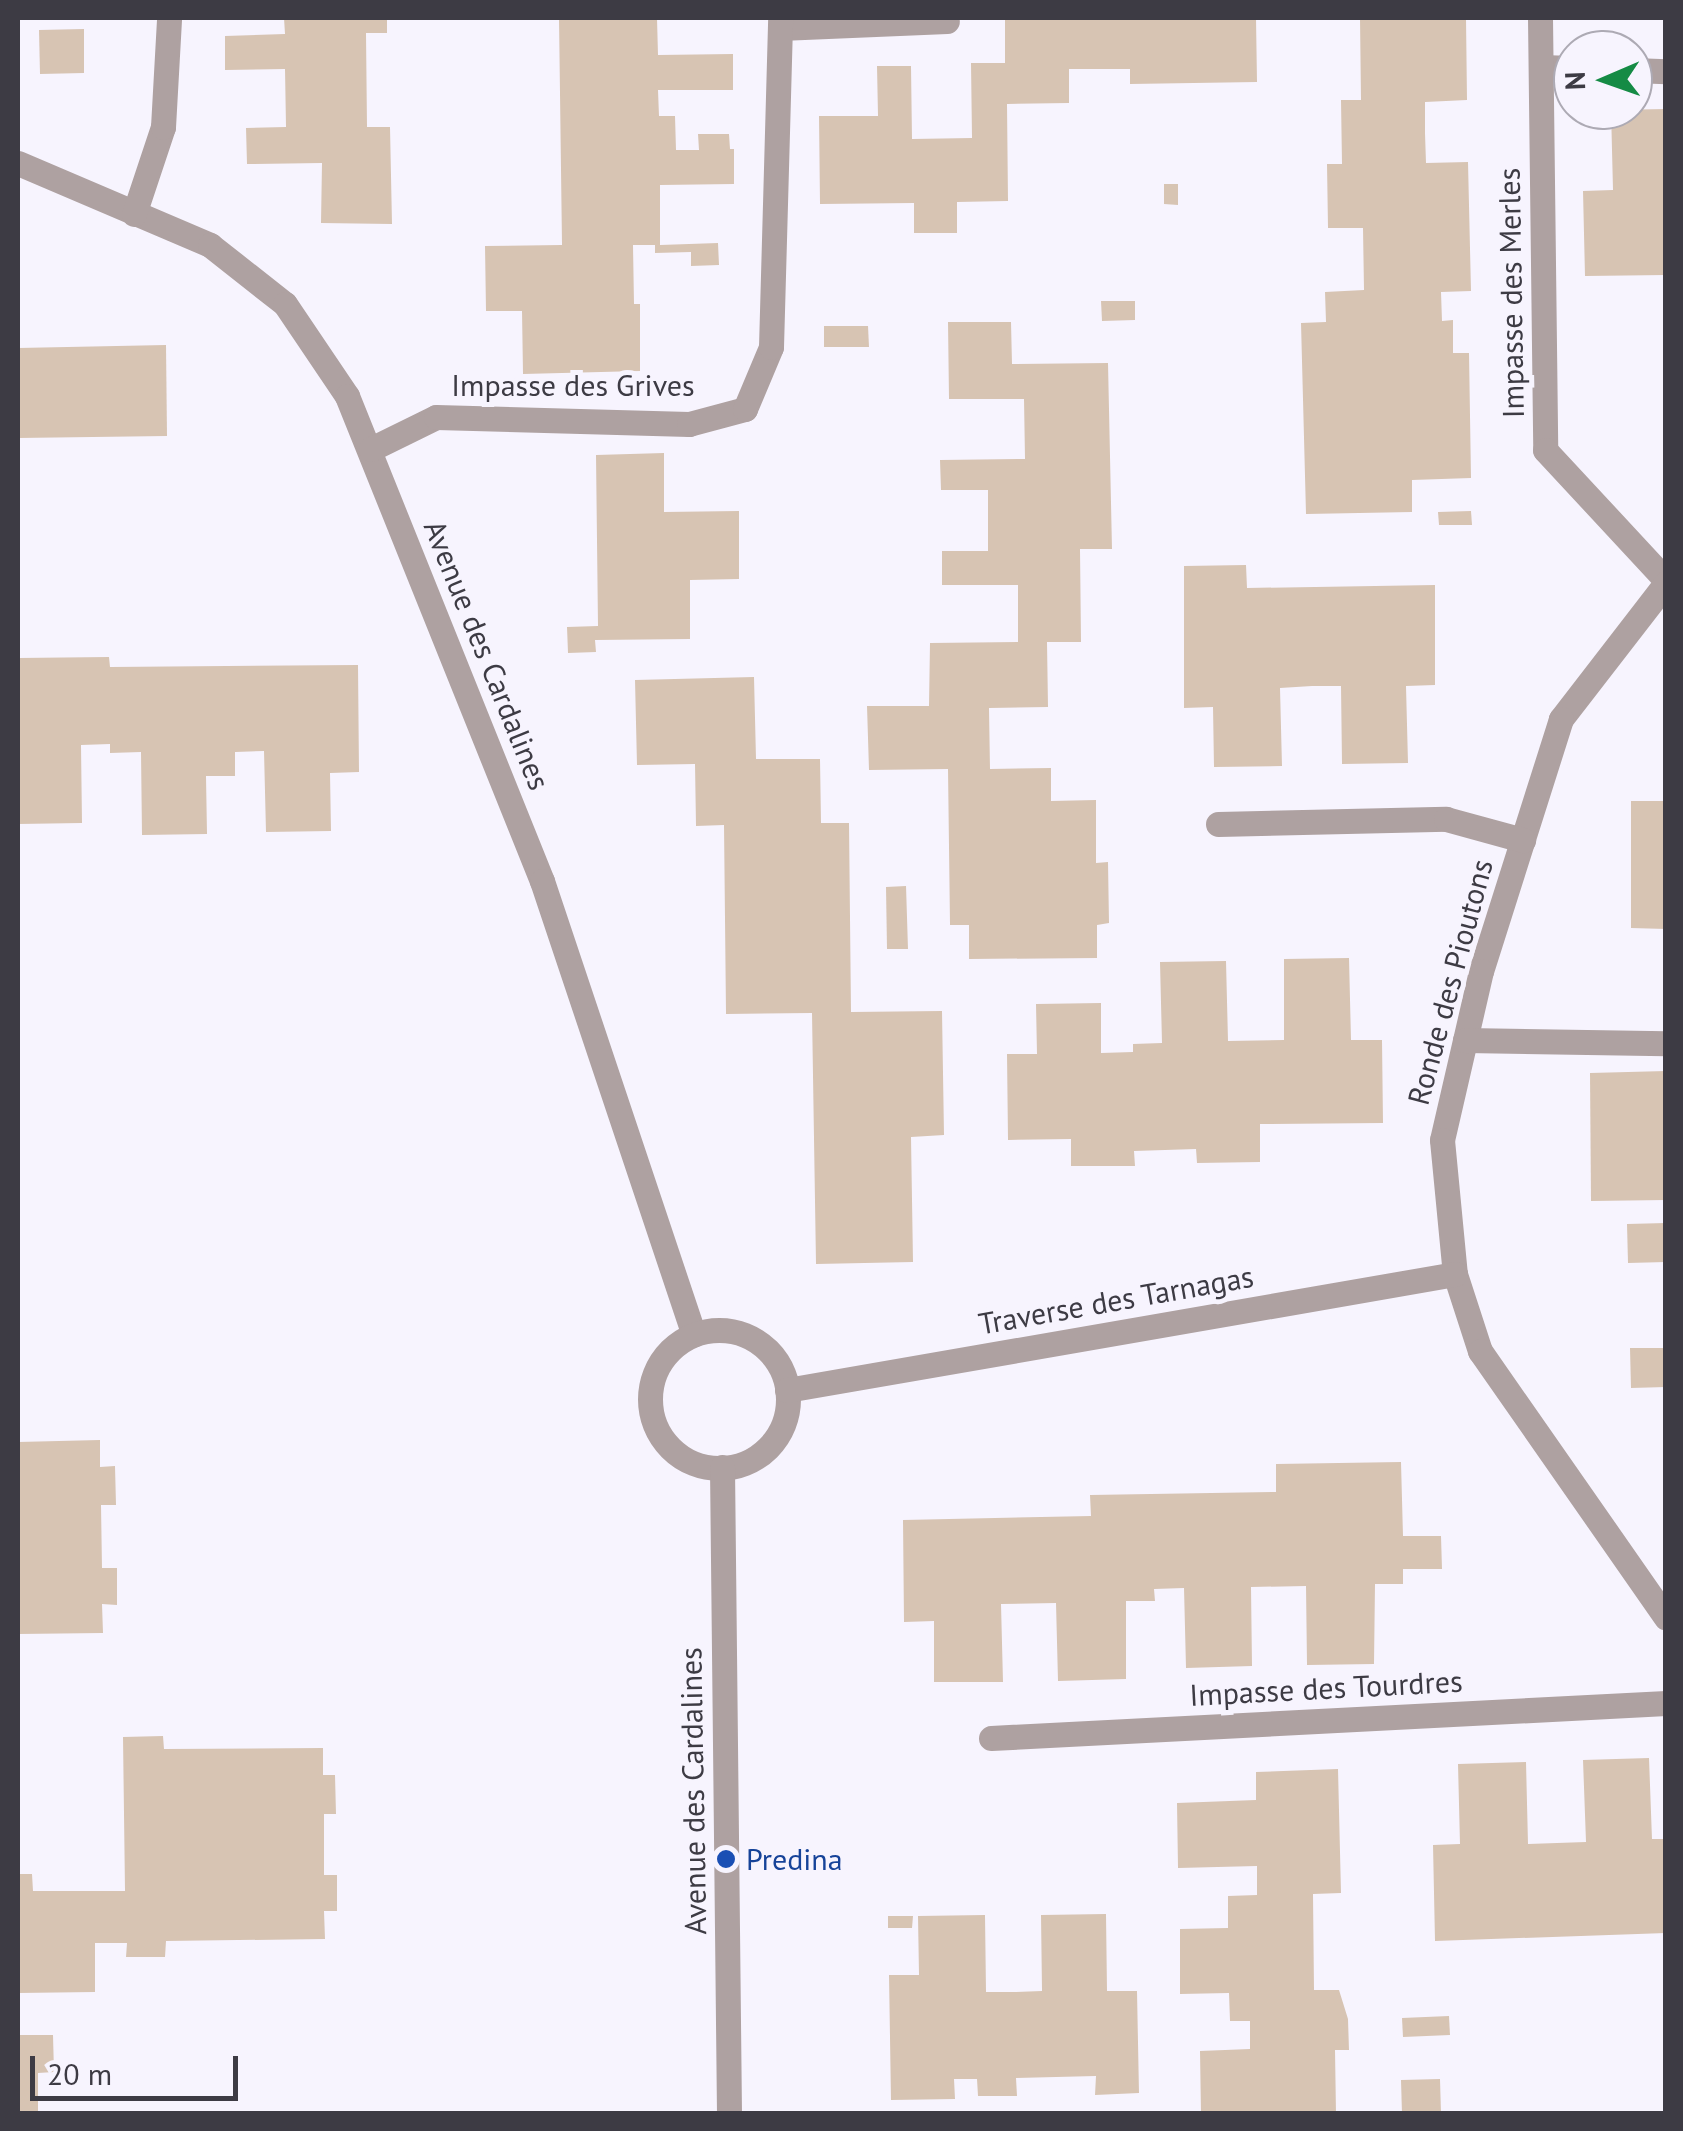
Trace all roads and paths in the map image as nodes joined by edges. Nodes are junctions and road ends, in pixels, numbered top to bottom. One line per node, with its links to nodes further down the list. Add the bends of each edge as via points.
1 (169, 18): 8 (street, via 163,126)
2 (1540, 18): 5 (street, Impasse des Merles)
3 (947, 20): 4 (street)
4 (780, 23): 9 (street, Impasse des Grives, via 771,347 744,409 689,424 436,417)
5 (1541, 67): 6 (street); 10 (street, Impasse des Merles, via 1545,450)
6 (1553, 67)
7 (18, 163): 8 (street, Avenue des Cardalines)
8 (134, 214): 9 (street, Avenue des Cardalines, via 210,245 285,304 347,396)
9 (371, 448): 16 (street, Avenue des Cardalines, via 542,881)
10 (1666, 581): 12 (street, Ronde des Pioutons, via 1561,719)
11 (1218, 824): 12 (street, via 1446,819)
12 (1523, 840): 13 (street, Ronde des Pioutons)
13 (1464, 1040): 14 (street); 15 (street, Ronde des Pioutons, via 1442,1140)
14 (1666, 1043)
15 (1456, 1274): 17 (street, Traverse des Tarnagas); 19 (street, Ronde des Pioutons, via 1480,1351)
16 (694, 1334): 17 (street, via 715,1329 754,1339 782,1370); 18 (street, via 665,1355 650,1388 650,1406 666,1444 701,1466)
17 (787, 1390): 18 (street, via 786,1414 770,1443 744,1463)
18 (722, 1468): 22 (street, Avenue des Cardalines)
19 (1666, 1618)
20 (1666, 1703): 21 (street, Impasse des Tourdres)
21 (991, 1738)
22 (730, 2114)

